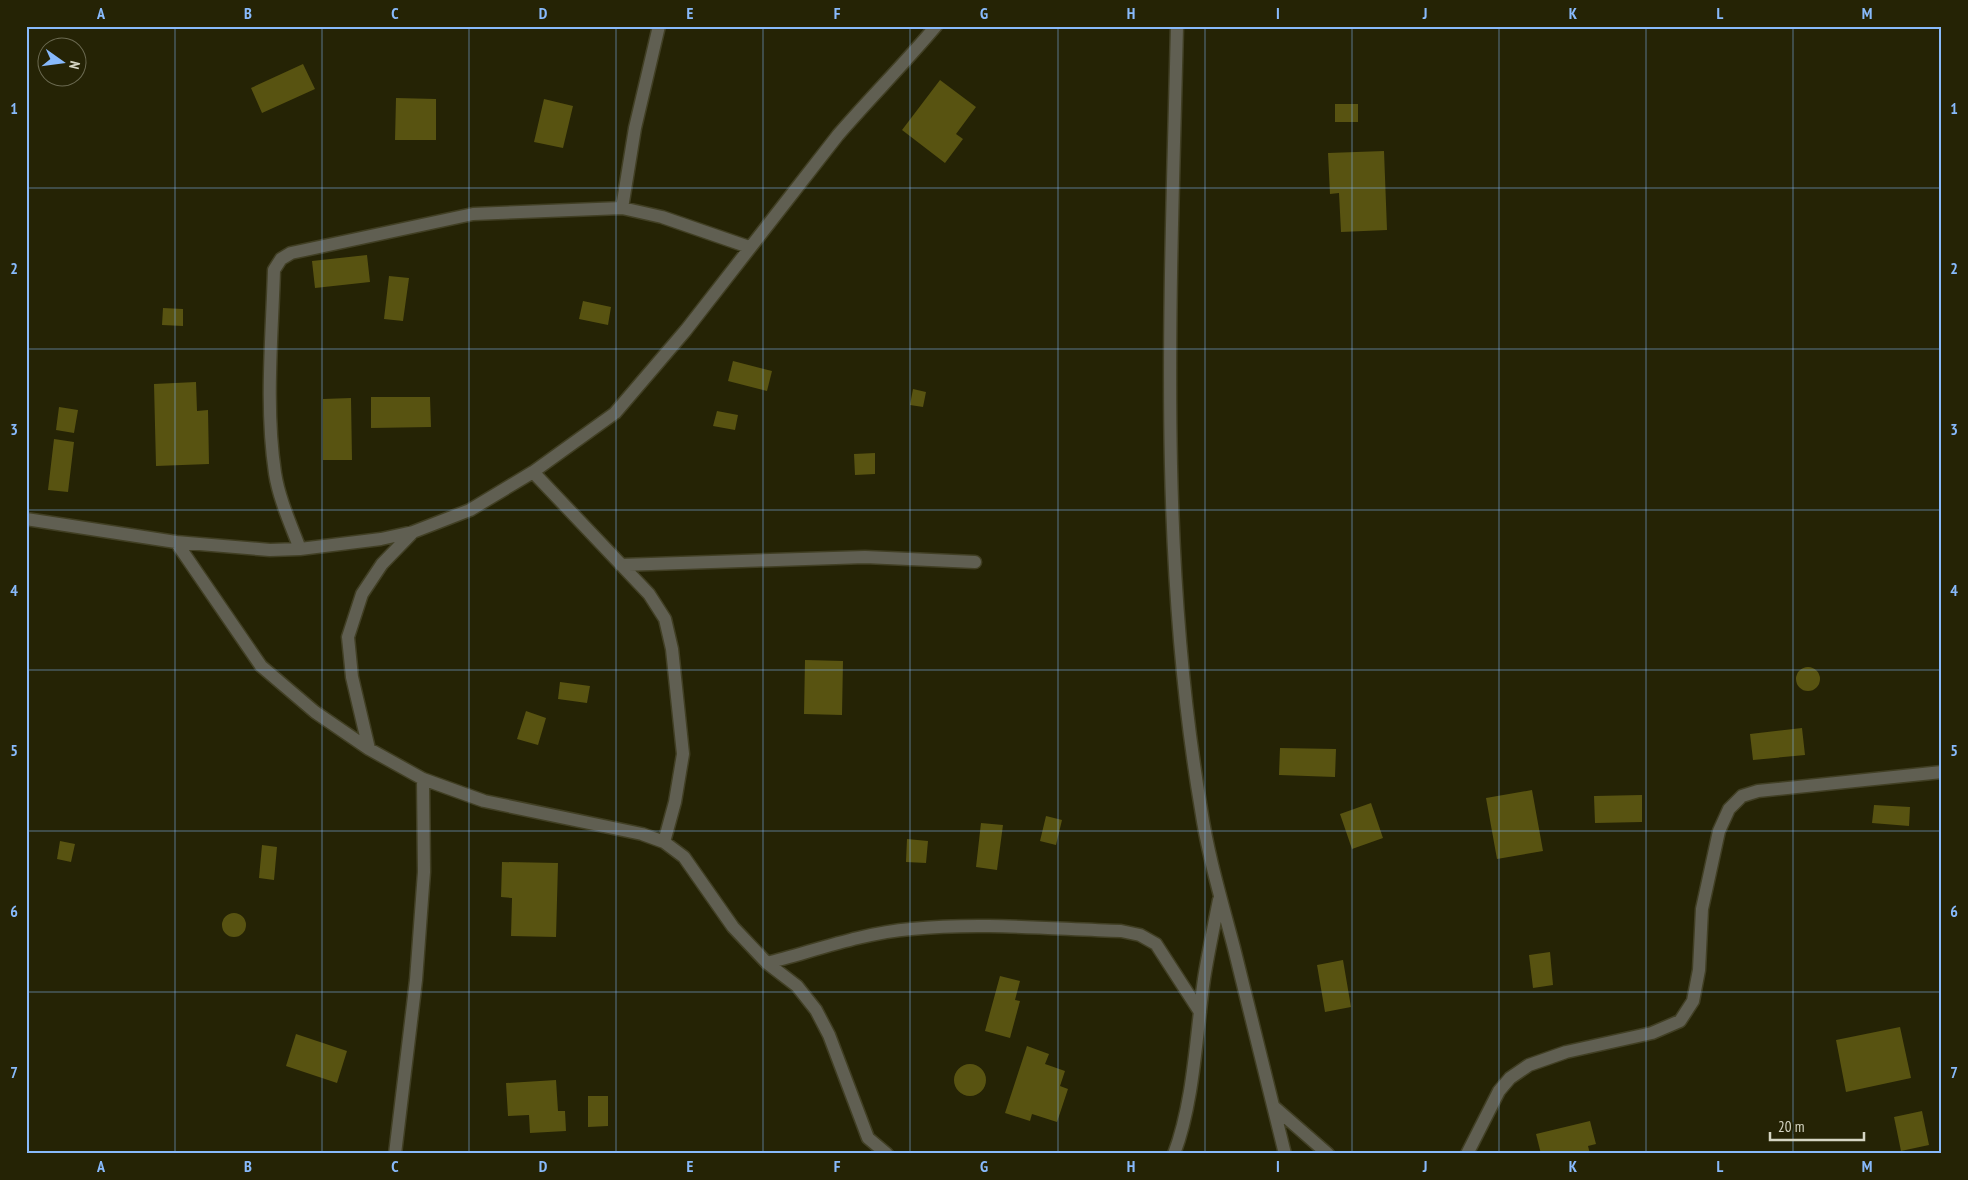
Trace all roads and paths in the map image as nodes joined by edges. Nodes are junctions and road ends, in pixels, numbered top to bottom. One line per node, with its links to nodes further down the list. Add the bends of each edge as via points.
1 (658, 26): 4 (street, via 635,128)
2 (936, 26): 5 (street, via 903,66 864,104)
3 (1176, 26): 17 (street, via 1169,413 1178,618 1201,810)
4 (622, 208): 5 (street, via 662,217); 10 (street, via 473,214 291,253 280,259 274,270 270,414 275,474)
5 (749, 247): 6 (street, via 686,330 615,413)
6 (533, 472): 8 (street, via 470,510); 12 (street)
7 (26, 519): 9 (street)
8 (414, 532): 10 (street); 13 (street, via 382,564 362,594 348,637 352,677)
9 (176, 542): 10 (street); 13 (street, via 261,666 315,712)
10 (300, 550)
11 (975, 562): 12 (street, via 865,556)
12 (621, 565): 16 (street, via 649,594 665,619 672,648 683,754)
13 (369, 749): 15 (street)
14 (1942, 772): 26 (street, via 1758,791 1742,796 1729,809 1719,831 1702,909 1694,1001 1680,1021 1652,1033 1566,1052 1529,1065 1510,1078 1499,1091)
15 (423, 779): 16 (street, via 484,801 642,834); 21 (street, via 422,902)
16 (664, 842): 18 (street, via 684,857 733,927)
17 (1220, 895): 19 (street); 20 (street)
18 (767, 963): 19 (street, via 865,936 911,928 1121,931 1140,935 1156,944); 22 (street, via 796,986 816,1010 829,1035 868,1138)
19 (1200, 1012): 23 (street, via 1192,1076)
20 (1273, 1106): 24 (street); 25 (street)
21 (395, 1154)
22 (887, 1154)
23 (1174, 1154)
24 (1285, 1154)
25 (1328, 1154)
26 (1467, 1154)

